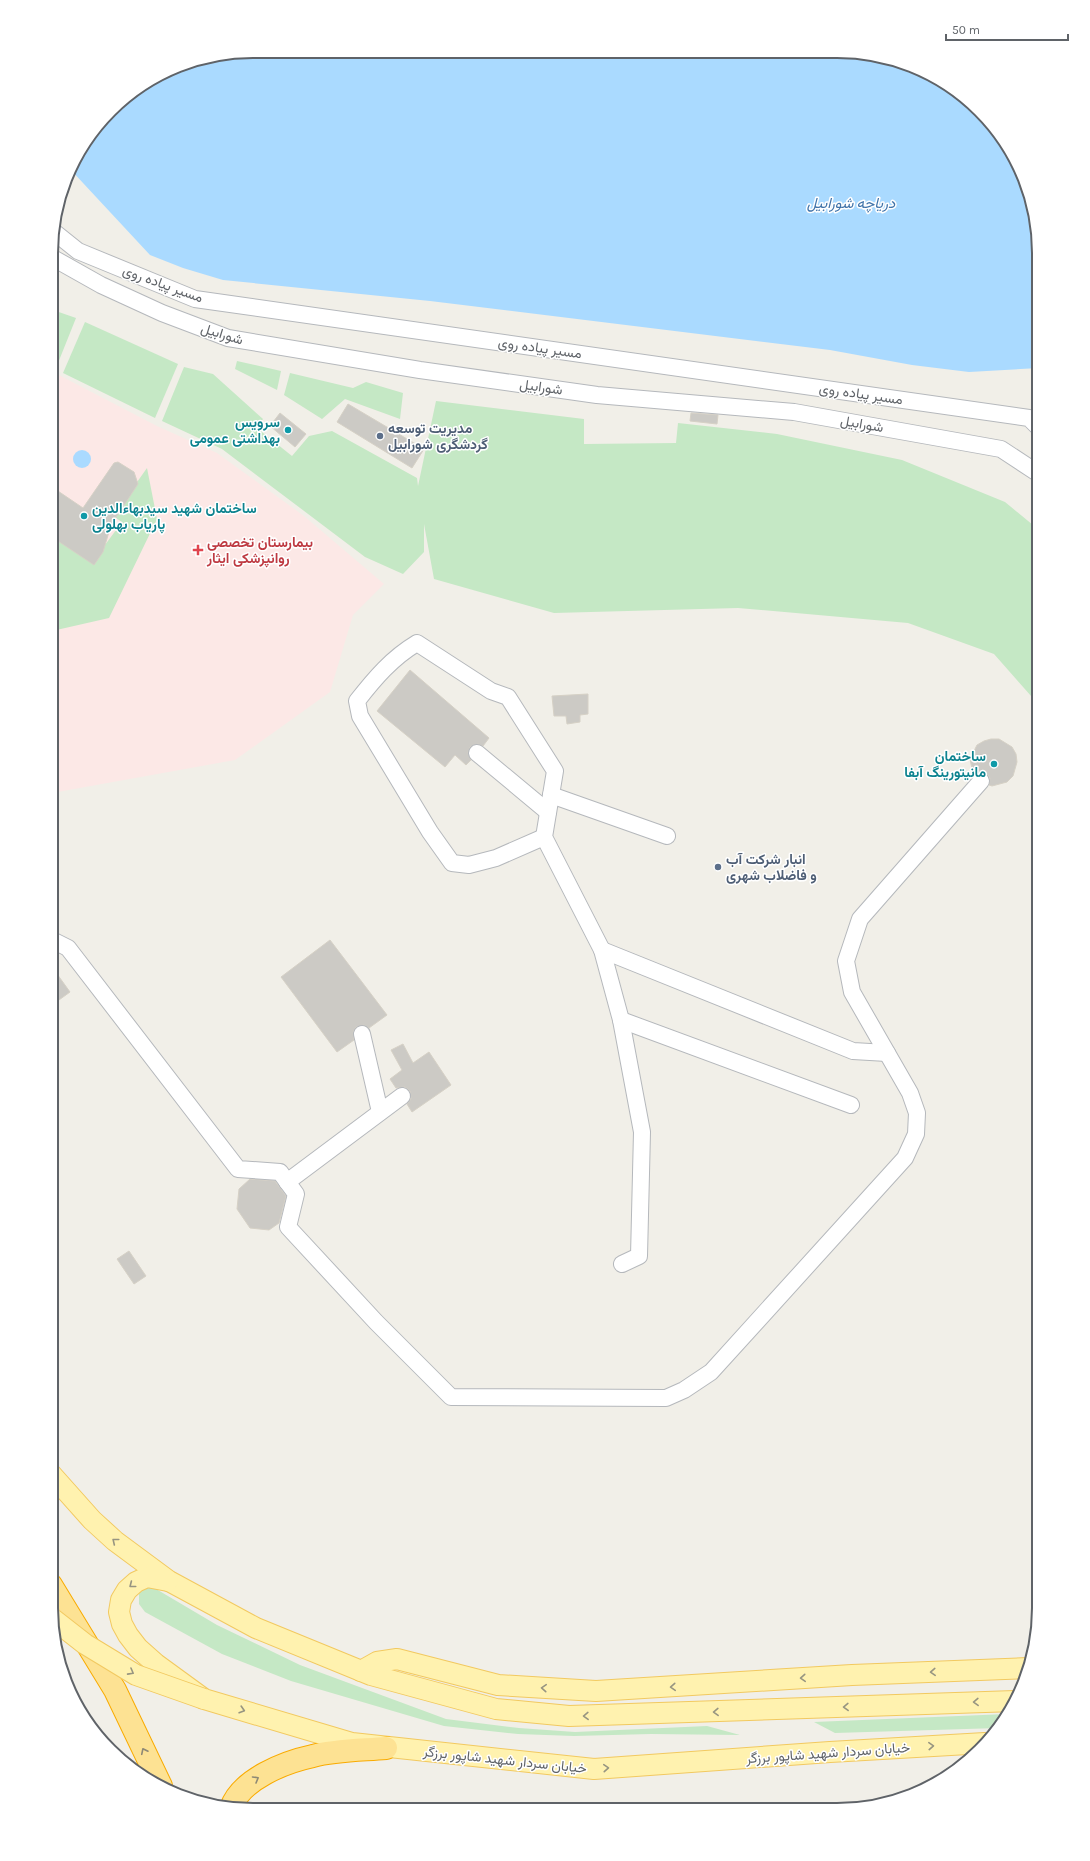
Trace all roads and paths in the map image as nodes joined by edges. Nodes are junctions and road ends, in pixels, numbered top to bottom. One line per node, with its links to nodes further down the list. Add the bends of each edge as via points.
1 (59, 236): 3 (street, مسیر پیاده روی, via 78,251 195,299 1029,418)
2 (58, 261): 4 (street, شورابیل, via 101,285 155,310 228,338 420,370 597,395 794,412 1001,449)
3 (1032, 421)
4 (1032, 469)
5 (477, 753): 8 (street)
6 (981, 781): 15 (street, via 860,919 853,937 846,961 852,992)
7 (551, 794): 8 (street); 9 (street); 10 (street, via 555,771 508,697 491,692 417,643 395,658 374,678 357,701 360,716 430,832 452,863 469,865 496,858)
8 (548, 812): 10 (street)
9 (667, 836)
10 (544, 837): 12 (street)
11 (58, 943): 19 (street, via 68,948 238,1169 280,1172)
12 (602, 950): 13 (street); 15 (street, via 853,1051)
13 (621, 1020): 17 (street); 20 (street, via 642,1132 639,1256)
14 (362, 1034): 18 (street)
15 (887, 1053): 19 (street, via 910,1093 917,1113 916,1134 905,1158 711,1372 684,1390 666,1398 451,1397 376,1322 288,1227 296,1194)
16 (402, 1096): 18 (street)
17 (851, 1105)
18 (380, 1112): 19 (street)
19 (287, 1182)
20 (622, 1264)
21 (58, 1482): 22 (main road, one-way to 21, via 115,1541)
22 (169, 1581): 26 (main road, via 256,1628); 27 (main road, one-way to 27, via 147,1577 127,1590 121,1600 119,1612 122,1624 144,1654)
23 (58, 1596): 31 (highway, one-way to 23, via 115,1690)
24 (58, 1623): 27 (main road, خیابان سردار شهید شاپور برزگر, one-way to 27, bridge, via 85,1644 136,1675)
25 (1023, 1668): 26 (main road, one-way to 26, via 852,1675 596,1691 498,1685 397,1659 377,1662)
26 (361, 1671): 28 (main road, one-way to 26, via 569,1716 496,1709)
27 (204, 1699): 30 (main road, خیابان سردار شهید شاپور برزگر, one-way to 30, via 352,1743)
28 (1008, 1701)
29 (978, 1743): 30 (main road, خیابان سردار شهید شاپور برزگر, one-way to 29, via 594,1769)
30 (386, 1748): 32 (highway, one-way to 30, via 251,1781 279,1767 313,1755)
31 (157, 1778)
32 (233, 1802)

